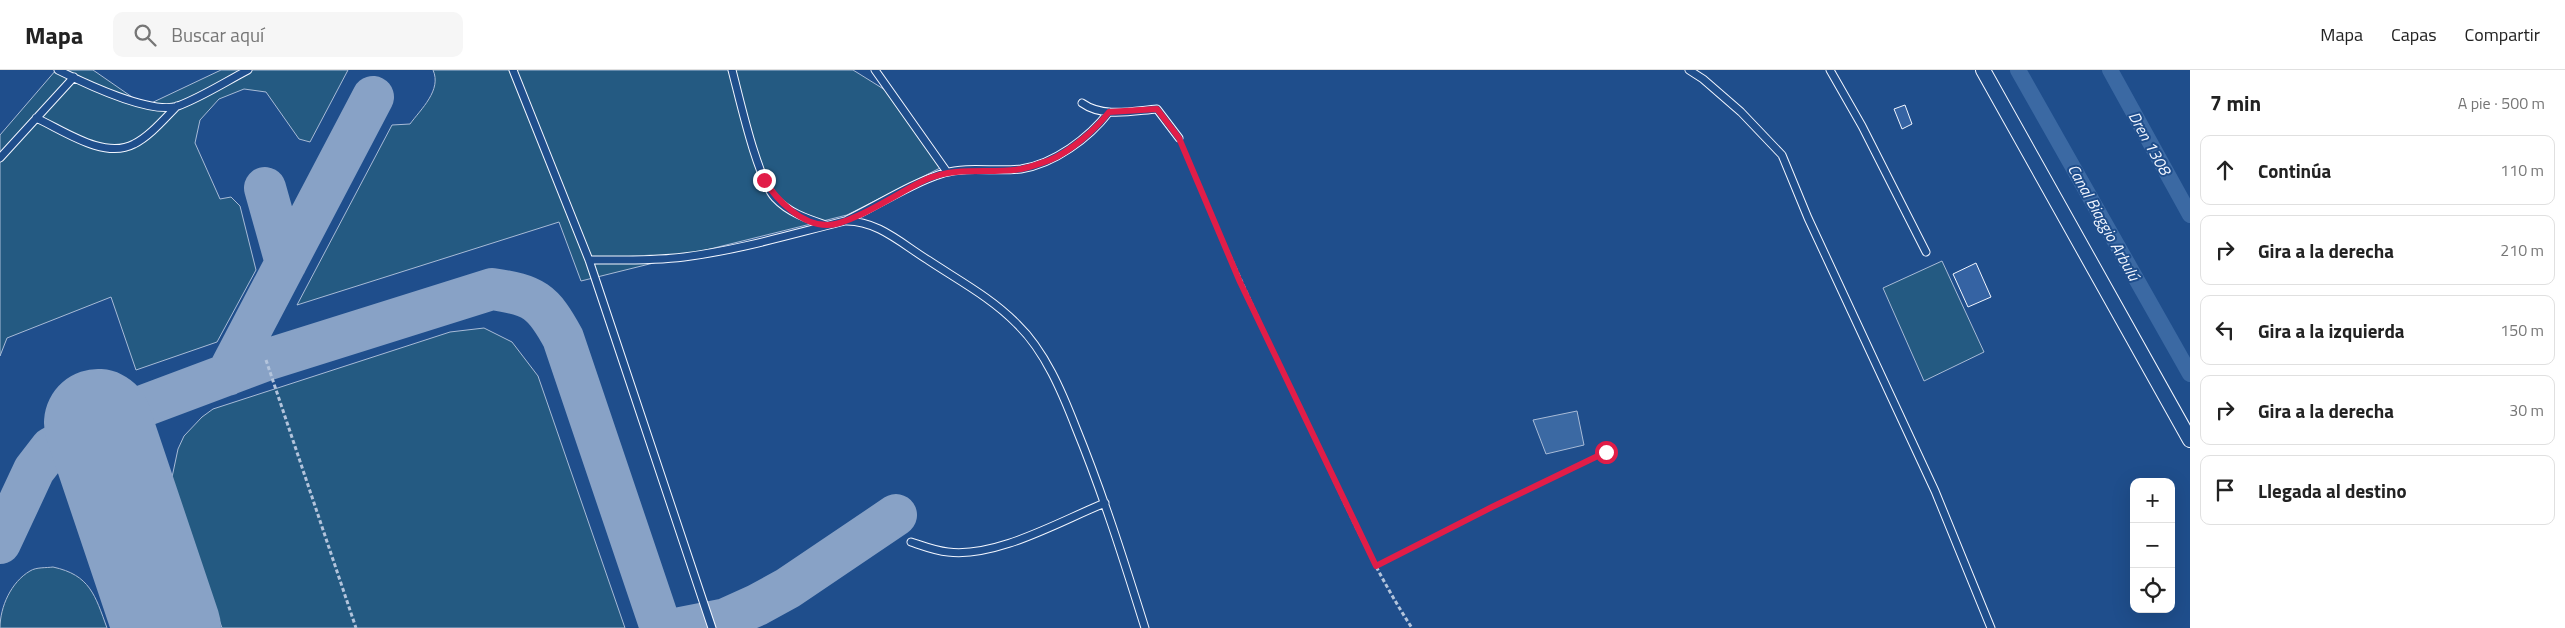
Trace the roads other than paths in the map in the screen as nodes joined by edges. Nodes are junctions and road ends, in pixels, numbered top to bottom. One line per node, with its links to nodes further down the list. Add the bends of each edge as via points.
1 (58, 70): 9 (lane)
2 (248, 70): 11 (lane)
3 (513, 70): 20 (lane)
4 (732, 70): 18 (lane, via 764,180 775,198 791,211)
5 (875, 70): 16 (lane)
6 (1689, 70): 26 (lane, via 1742,112 1782,155 1808,218 1936,491)
7 (1830, 70): 19 (lane)
8 (1983, 70): 21 (street)
9 (74, 77): 11 (lane, via 135,102 164,108); 13 (lane)
10 (1082, 103): 12 (lane, via 1092,110)
11 (178, 106): 13 (lane, via 134,144 116,150 96,146)
12 (1109, 112): 14 (lane, via 1157,109); 16 (lane, via 1096,130 1052,159 1021,169)
13 (36, 118): 15 (lane)
14 (1179, 138)
15 (0, 158)
16 (947, 172): 17 (lane)
17 (845, 221): 18 (lane); 22 (lane, via 858,220 876,226 1018,324 1031,339 1060,389)
18 (827, 225): 20 (lane, via 748,246 684,257 643,261)
19 (1926, 252)
20 (589, 260): 24 (lane)
21 (2190, 440)
22 (1105, 503): 23 (lane, via 987,549 948,552); 25 (lane)
23 (911, 542)
24 (712, 628)
25 (1146, 628)
26 (1991, 628)

